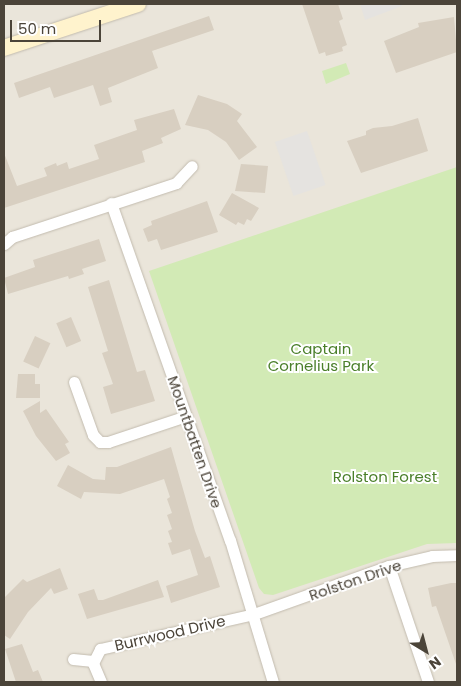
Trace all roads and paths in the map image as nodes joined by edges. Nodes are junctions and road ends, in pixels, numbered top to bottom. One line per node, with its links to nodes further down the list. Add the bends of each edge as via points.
1 (138, 4): 2 (street)
2 (4, 48)
3 (192, 166): 4 (street, via 176,183)
4 (112, 203): 5 (street, via 12,238); 7 (street, Mountbatten Drive)
5 (4, 244)
6 (74, 382): 7 (street, via 93,435 100,442)
7 (186, 416): 10 (street, Mountbatten Drive)
8 (457, 555): 9 (street, Rolston Drive, via 432,556)
9 (389, 566): 10 (street, Rolston Drive); 15 (street)
10 (254, 614): 12 (street, Burrwood Drive, via 100,649); 14 (street, Mountbatten Drive)
11 (73, 659): 12 (street)
12 (93, 661): 13 (street)
13 (101, 682)
14 (273, 682)
15 (428, 682)

